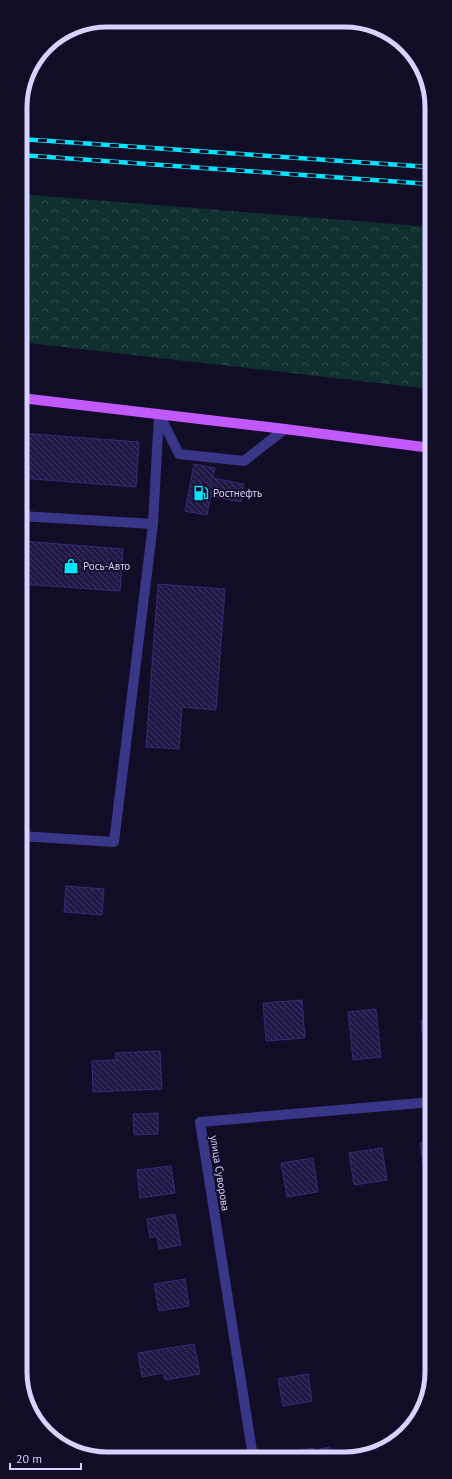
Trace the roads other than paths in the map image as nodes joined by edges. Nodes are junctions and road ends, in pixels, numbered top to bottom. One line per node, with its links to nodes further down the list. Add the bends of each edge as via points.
1 (27, 399): 2 (main road)
2 (159, 414): 3 (main road); 3 (street, via 179,454 244,462); 6 (street)
3 (285, 429): 4 (main road)
4 (425, 447)
5 (27, 516): 6 (street)
6 (153, 524): 7 (street, via 114,842)
7 (27, 836)
8 (425, 1103): 9 (street, улица Суворова, via 200,1122)
9 (252, 1452)

